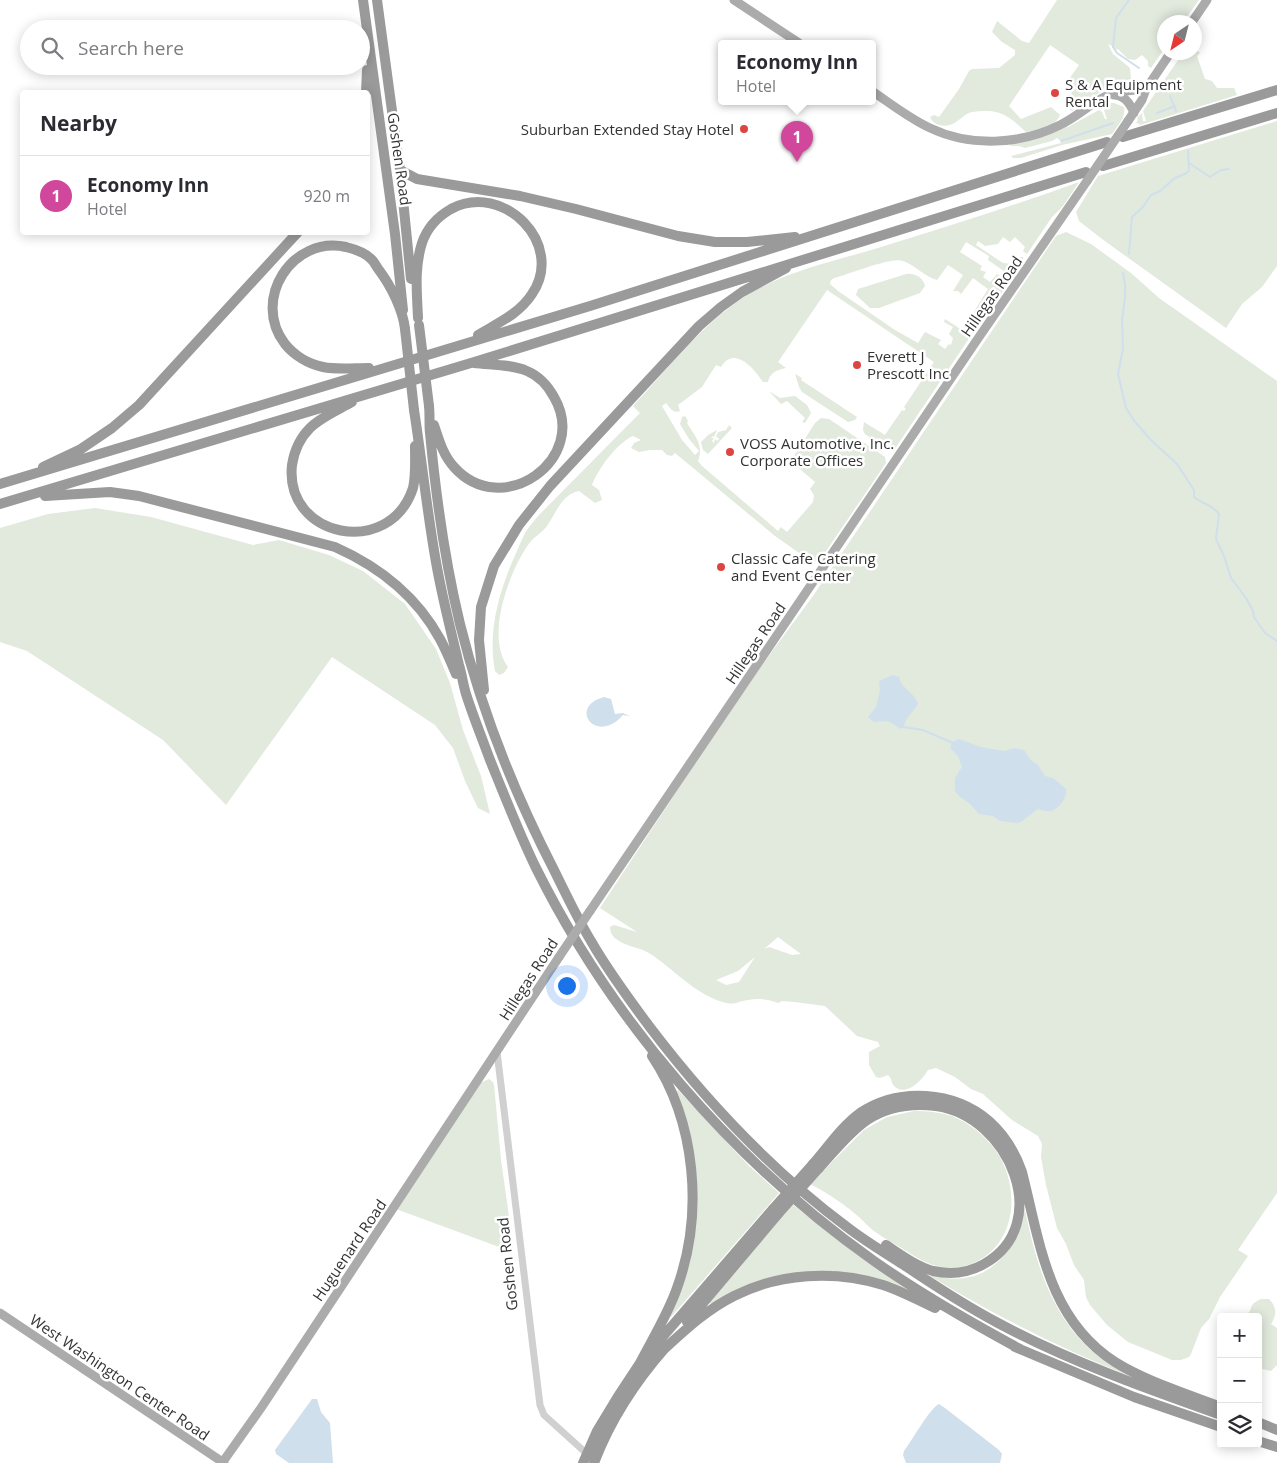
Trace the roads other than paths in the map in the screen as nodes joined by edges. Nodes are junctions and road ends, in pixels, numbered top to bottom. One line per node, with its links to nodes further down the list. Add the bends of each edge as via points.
1 (363, 0): 6 (highway, Goshen Road)
2 (377, 0): 21 (highway)
3 (734, 0): 7 (main road)
4 (1207, 0): 5 (main road)
5 (1197, 15)
6 (366, 20)
7 (794, 40)
8 (370, 53): 27 (highway, Goshen Road)
9 (1166, 60): 11 (main road, Hillegas Road)
10 (366, 75): 12 (highway)
11 (1146, 89): 15 (main road); 16 (main road, Hillegas Road)
12 (366, 90)
13 (1277, 90): 18 (highway)
14 (876, 94): 15 (main road, via 931,129 964,139 990,141 1048,131)
15 (1110, 95): 16 (main road, via 1121,96)
16 (1134, 109): 41 (main road, Hillegas Road, bridge)
17 (1277, 113): 20 (highway)
18 (1123, 137)
19 (1107, 142): 24 (highway)
20 (1103, 166)
21 (400, 170): 24 (highway, via 417,179 520,196 687,238 747,242); 26 (highway)
22 (1086, 172): 25 (highway)
23 (295, 235): 34 (highway, via 139,405 81,449)
24 (816, 235): 28 (highway)
25 (796, 261): 29 (highway); 39 (highway, via 742,292 699,326 550,486 518,525 494,566 481,607 479,640)
26 (418, 322): 28 (highway, via 416,271 422,242 432,225 441,214 471,202 488,202 503,207 518,216 538,244 542,262 538,281 533,294 522,307); 32 (highway, bridge)
27 (404, 326): 30 (highway, via 383,275 370,258 355,249 328,244 294,260 280,275 272,315 278,334 290,351 323,368); 33 (highway, bridge)
28 (466, 342): 30 (highway)
29 (471, 363): 31 (highway); 32 (highway, via 510,366 527,371 552,392 562,421 561,438 548,466 524,483 510,487 493,488 477,483 458,471 445,454)
30 (380, 368): 34 (highway)
31 (368, 392): 33 (highway, via 310,428 298,443 293,457 291,472 299,502 321,524 334,530 364,532 380,527 404,507 413,487); 36 (highway)
32 (429, 409): 39 (highway, via 447,558 466,646)
33 (415, 413): 38 (highway, via 435,559)
34 (14, 480): 35 (highway)
35 (0, 484)
36 (24, 498): 37 (highway); 38 (highway, via 110,492 139,496 318,542 353,555 385,574 415,603 440,638)
37 (0, 504)
38 (465, 691): 40 (highway, via 503,795 536,869 576,940)
39 (490, 725): 44 (highway, via 518,796 561,884 592,943 642,1016 672,1056 727,1118 783,1173)
40 (630, 1022): 46 (highway, via 714,1121 808,1210 913,1288); 48 (highway, via 662,1072 675,1101 685,1134 692,1183 692,1216 681,1276)
41 (497, 1052): 58 (street, Goshen Road, via 540,1405 544,1415); 59 (main road, Huguenard Road)
42 (816, 1166): 43 (highway, bridge); 44 (highway, via 868,1119 893,1109 916,1105 949,1108 968,1117 992,1135 1009,1160 1018,1197 1016,1223 1001,1251 973,1270 952,1274 924,1268 870,1235); 49 (highway, via 851,1122 876,1105 914,1096 938,1097 974,1110 999,1130 1017,1159 1049,1279 1077,1328 1115,1362)
43 (775, 1212): 47 (highway); 48 (highway)
44 (849, 1229): 50 (highway, via 934,1285 1023,1336 1095,1369)
45 (0, 1313): 59 (main road, West Washington Center Road)
46 (1020, 1349): 47 (highway, via 882,1285 847,1277 814,1276 770,1282 734,1296 692,1323); 52 (highway, via 1125,1393)
47 (662, 1351): 60 (highway, via 624,1403)
48 (640, 1363): 58 (highway)
49 (1217, 1405)
50 (1217, 1414)
51 (1262, 1424): 54 (highway)
52 (1217, 1426)
53 (1262, 1429): 55 (highway)
54 (1277, 1430)
55 (1277, 1435)
56 (1262, 1441): 57 (highway)
57 (1277, 1447)
58 (585, 1458)
59 (223, 1463)
60 (594, 1463)

